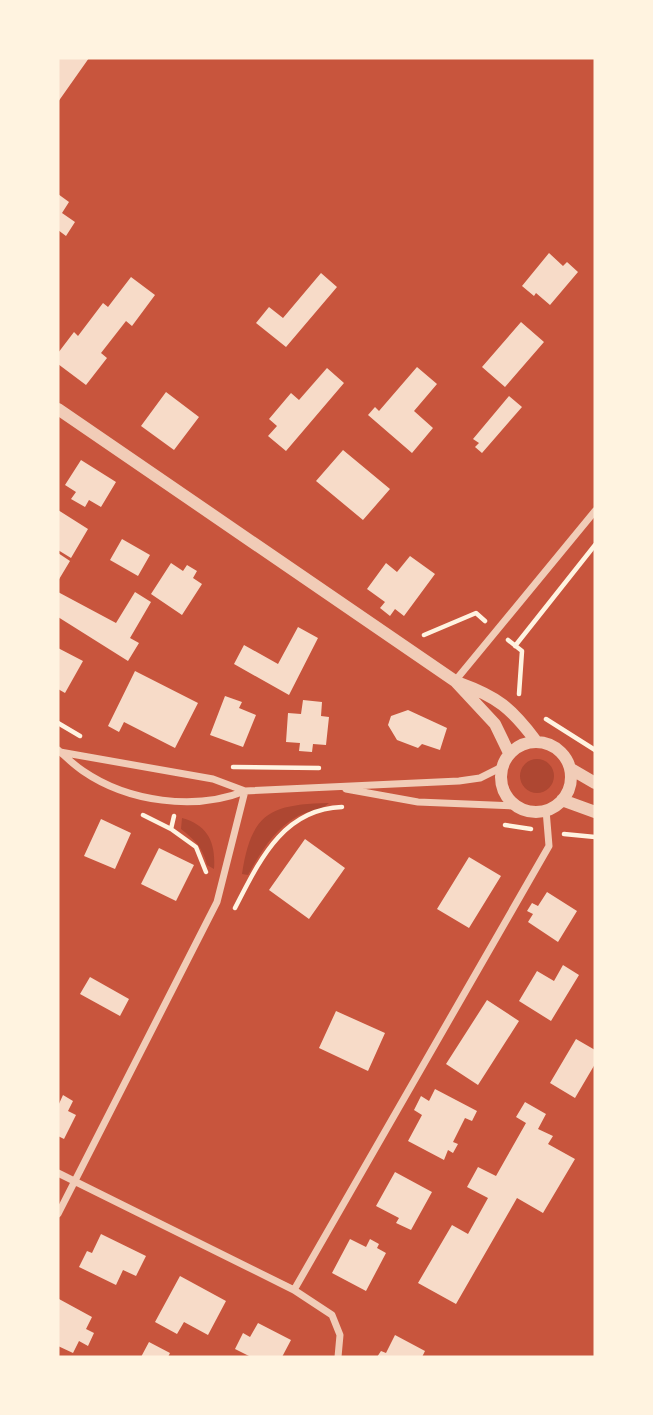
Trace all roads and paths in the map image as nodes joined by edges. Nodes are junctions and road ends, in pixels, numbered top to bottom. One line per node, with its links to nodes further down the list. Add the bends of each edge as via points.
1 (58, 409): 7 (street)
2 (595, 511): 5 (street)
3 (595, 545): 6 (path)
4 (415, 631): 5 (path, via 424,635 476,613)
5 (497, 631): 6 (path); 7 (street)
6 (515, 646): 8 (path, via 522,651)
7 (455, 681): 9 (street, via 493,695 512,710); 11 (street, via 495,724)
8 (522, 701)
9 (536, 741): 11 (street); 15 (street, via 558,749)
10 (59, 751): 18 (street, via 213,779); 20 (street, via 84,772 114,786)
11 (509, 753): 13 (street)
12 (220, 766): 14 (path)
13 (502, 767): 17 (street, via 480,778); 21 (street, via 503,789)
14 (329, 768)
15 (571, 769): 16 (street); 19 (street)
16 (595, 783)
17 (335, 788): 18 (street); 21 (street, via 418,802)
18 (246, 791): 20 (street, via 224,800); 25 (street)
19 (562, 800): 23 (street); 24 (street)
20 (176, 801): 25 (path, via 171,829 196,847 206,873 198,892)
21 (514, 806): 23 (street)
22 (353, 808): 25 (path, via 327,809 281,832 269,845 234,911)
23 (546, 810): 29 (street, via 549,846)
24 (595, 812)
25 (217, 902): 27 (street)
26 (58, 1173): 27 (street)
27 (74, 1181): 28 (street); 29 (street)
28 (58, 1214)
29 (294, 1290): 30 (street, via 332,1315 340,1335)
30 (338, 1357)

